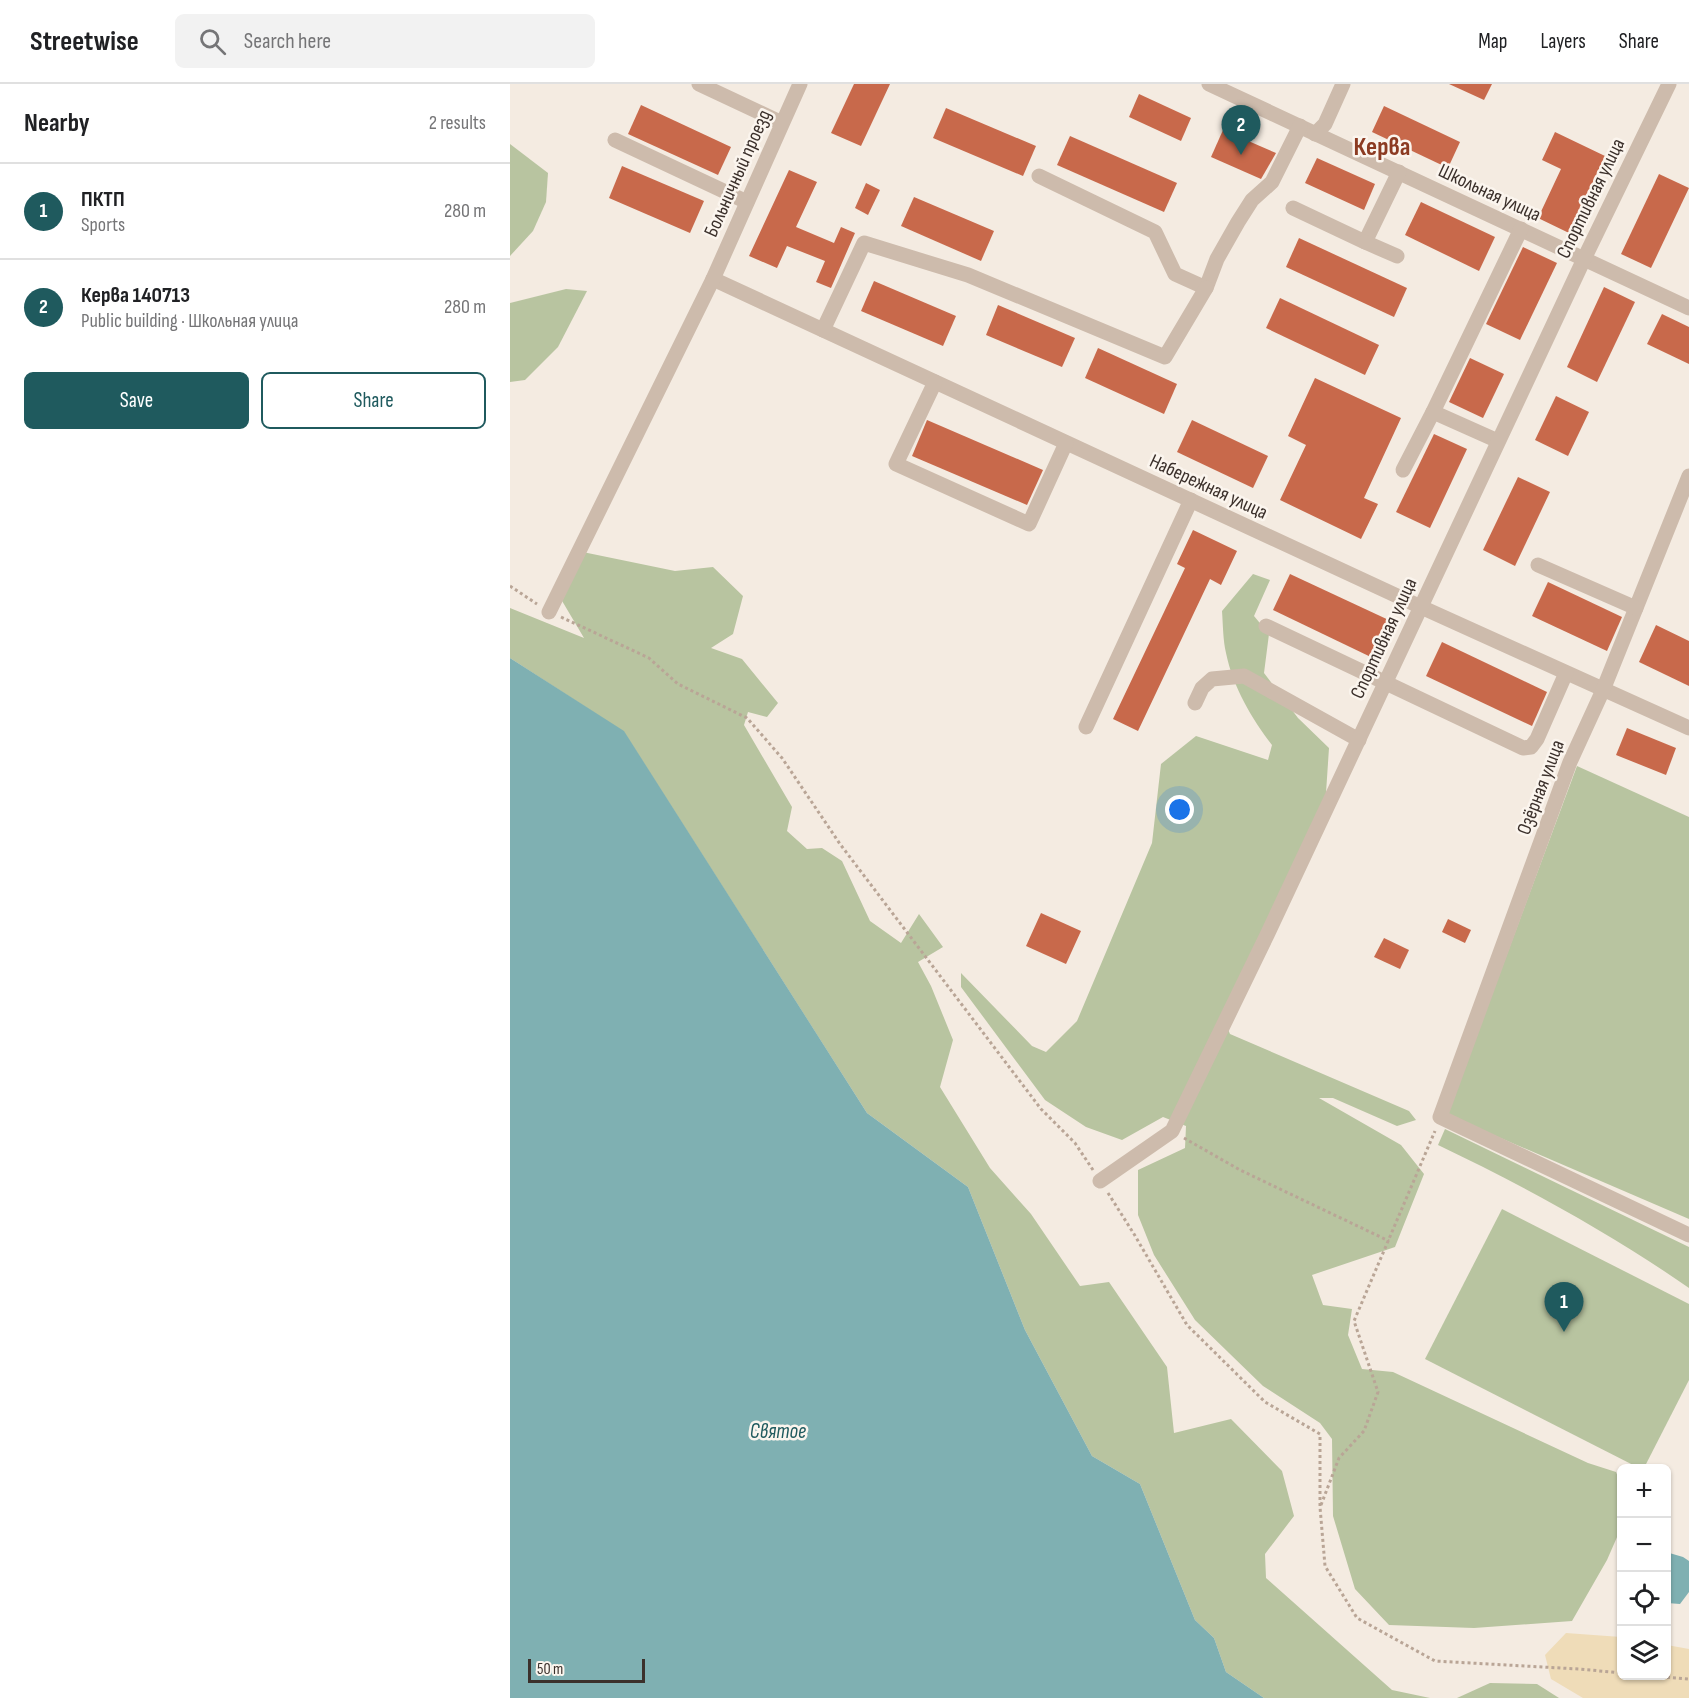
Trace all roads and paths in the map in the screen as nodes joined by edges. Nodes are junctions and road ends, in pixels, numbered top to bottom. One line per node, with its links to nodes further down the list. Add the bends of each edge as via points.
1 (699, 84): 6 (street)
2 (800, 84): 6 (street, Больничный проезд)
3 (1209, 84): 7 (street, Школьная улица)
4 (1343, 84): 8 (street, via 1325,124)
5 (1670, 84): 17 (street, Спортивная улица)
6 (782, 123): 12 (street, Больничный проезд)
7 (1299, 126): 8 (street, Школьная улица); 19 (street, via 1272,182 1252,200 1238,222)
8 (1315, 134): 10 (street, Школьная улица)
9 (615, 140): 12 (street)
10 (1399, 172): 14 (street, Школьная улица); 15 (street)
11 (1039, 176): 19 (street, via 1155,232 1175,274)
12 (747, 202): 18 (street, Больничный проезд)
13 (1293, 208): 15 (street)
14 (1521, 230): 17 (street, Школьная улица); 23 (street)
15 (1365, 242): 16 (street)
16 (1396, 256)
17 (1584, 258): 20 (street, Школьная улица); 24 (street, Спортивная улица)
18 (713, 279): 21 (street, Набережная улица); 33 (street, Больничный проезд)
19 (1206, 288): 21 (street, via 1165,357 969,275 864,243)
20 (1689, 308)
21 (823, 330): 22 (street, Набережная улица)
22 (935, 382): 25 (street, Набережная улица); 25 (street, via 896,464 1029,524)
23 (1433, 412): 24 (street); 26 (street)
24 (1498, 441): 31 (street, Спортивная улица)
25 (1066, 442): 28 (street, Набережная улица)
26 (1403, 470)
27 (1689, 476): 32 (street, Озёрная улица)
28 (1191, 500): 31 (street, Набережная улица); 39 (street)
29 (1538, 565): 32 (street)
30 (510, 586): 33 (path)
31 (1421, 607): 35 (street, Набережная улица); 36 (street, Спортивная улица)
32 (1636, 608): 37 (street, Озёрная улица)
33 (549, 612): 44 (path, via 649,658 678,684 747,718 782,758 840,844 1041,1109 1075,1143)
34 (1266, 626): 36 (street)
35 (1566, 673): 36 (street, via 1537,739 1531,747 1523,748); 37 (street, Набережная улица)
36 (1385, 683): 41 (street, Спортивная улица)
37 (1603, 690): 40 (street, Набережная улица); 42 (street, Озёрная улица, via 1570,762)
38 (1195, 703): 41 (street, via 1212,679 1244,676)
39 (1086, 727)
40 (1689, 728)
41 (1359, 740): 43 (street, Спортивная улица)
42 (1440, 1117): 45 (street); 46 (path)
43 (1172, 1131): 44 (street, Спортивная улица); 46 (path, via 1240,1170)
44 (1100, 1181): 47 (path, via 1187,1325 1265,1402 1320,1434)
45 (1689, 1235)
46 (1389, 1241): 47 (path, via 1354,1322 1378,1392 1364,1431 1339,1458)
47 (1320, 1507): 48 (path, via 1326,1566 1357,1618 1435,1661)
48 (1617, 1673)
49 (1671, 1678): 50 (path)
50 (1689, 1679)

